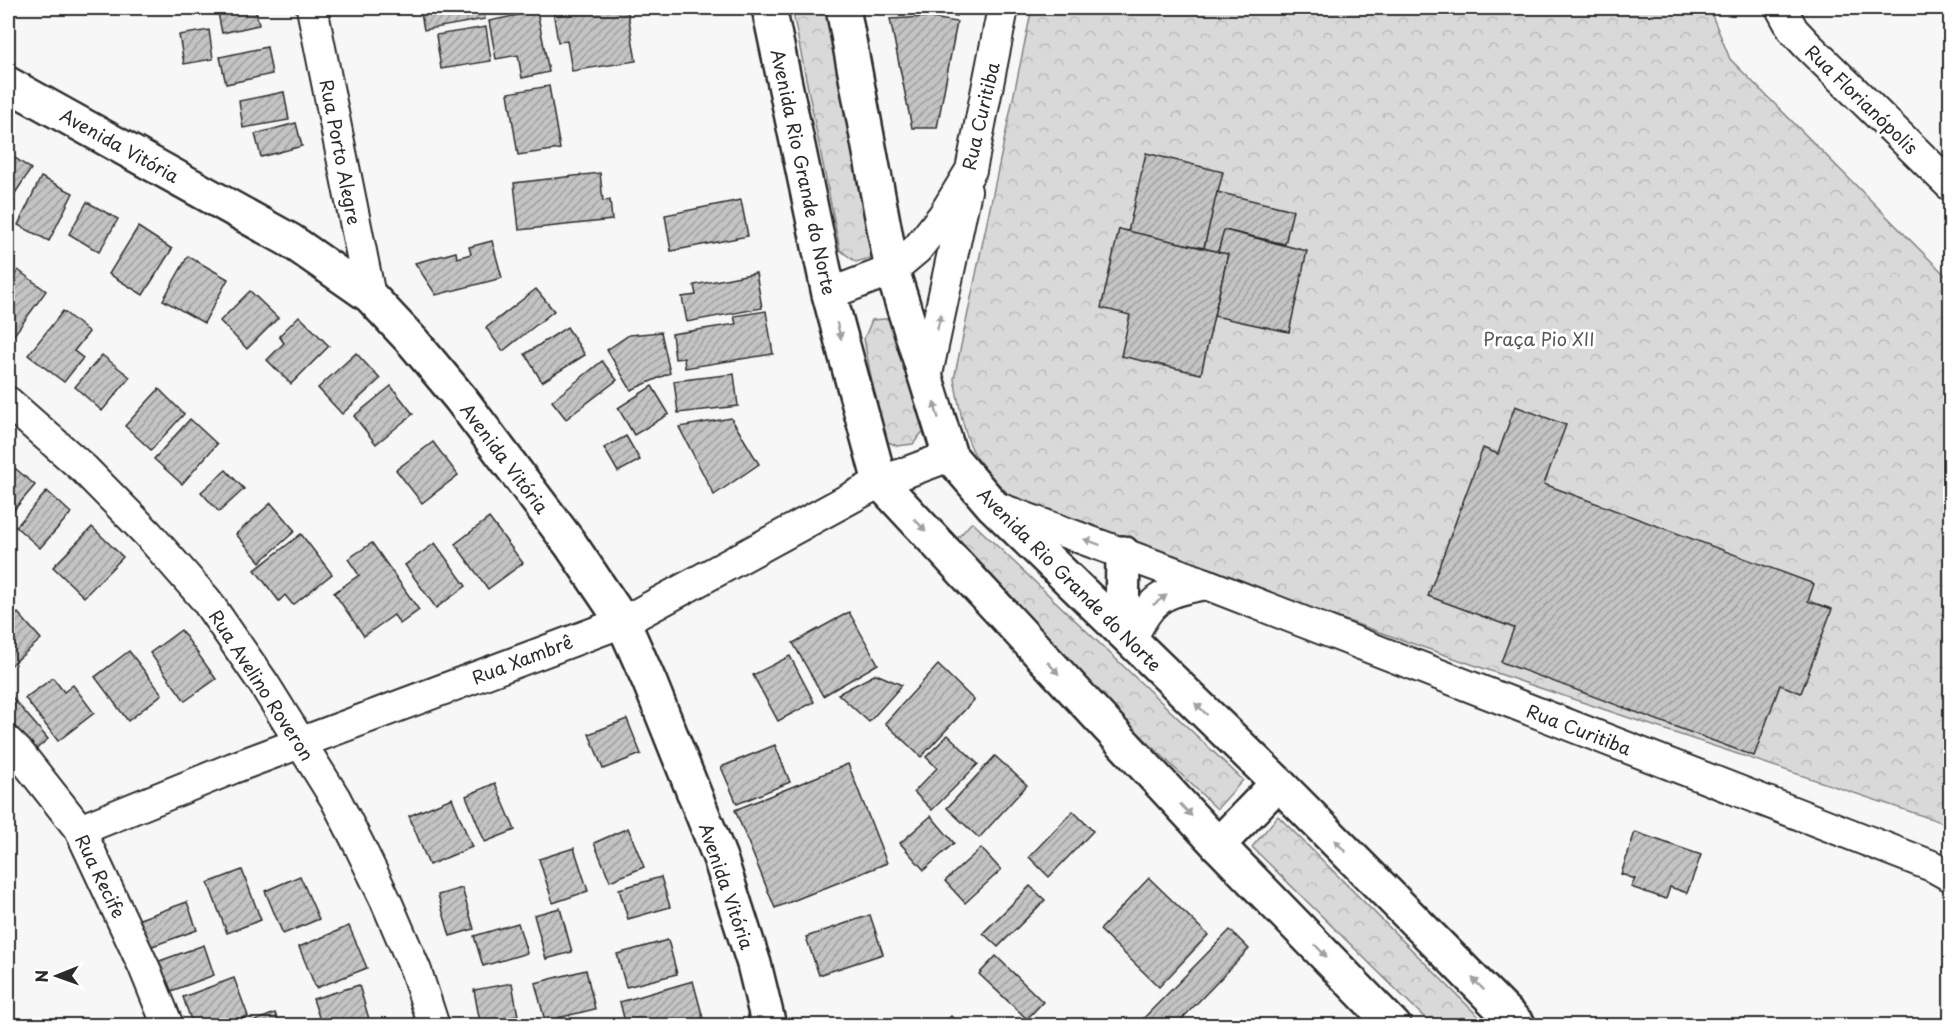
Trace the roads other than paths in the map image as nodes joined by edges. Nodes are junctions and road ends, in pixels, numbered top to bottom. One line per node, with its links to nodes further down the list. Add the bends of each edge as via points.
1 (312, 8): 11 (street, Rua Porto Alegre)
2 (769, 8): 10 (main road, Avenida Rio Grande do Norte)
3 (843, 8): 9 (main road, Avenida Rio Grande do Norte)
4 (1004, 8): 7 (street, Rua Curitiba)
5 (1781, 8): 8 (street, Rua Florianópolis, via 1808,46)
6 (8, 84): 11 (main road, Avenida Vitória, via 291,241)
7 (971, 170): 9 (street, Rua Curitiba, via 917,249); 12 (street, one-way to 7)
8 (1950, 185)
9 (892, 270): 10 (street, Rua Curitiba); 12 (main road, Avenida Rio Grande do Norte)
10 (829, 294): 15 (main road, Avenida Rio Grande do Norte, one-way to 15)
11 (370, 296): 19 (main road, Avenida Vitória, via 460,398 571,545)
12 (926, 378): 14 (main road, Avenida Rio Grande do Norte, one-way to 12)
13 (8, 402): 22 (street, Rua Avelino Roveron, via 84,469 206,600)
14 (950, 456): 15 (street, Rua Xambrê); 16 (main road, Avenida Rio Grande do Norte)
15 (880, 482): 19 (street, Rua Xambrê); 25 (main road, Avenida Rio Grande do Norte, one-way to 25)
16 (993, 506): 17 (street, Rua Curitiba, one-way to 16); 20 (main road, Avenida Rio Grande do Norte)
17 (1123, 553): 18 (street, Rua Curitiba); 20 (main road)
18 (1206, 584): 20 (street, one-way to 18, via 1160,597); 26 (street, Rua Curitiba)
19 (623, 622): 22 (street, Rua Xambrê); 29 (main road, Avenida Vitória, via 720,858)
20 (1127, 635): 23 (main road, Avenida Rio Grande do Norte, one-way to 20)
21 (8, 742): 24 (street, Rua Recife)
22 (300, 742): 24 (street, Rua Xambrê); 28 (street, Rua Avelino Roveron, via 335,798 386,901)
23 (1278, 783): 25 (main road); 31 (main road, Avenida Rio Grande do Norte, one-way to 23)
24 (80, 830): 27 (street, Rua Recife)
25 (1218, 845): 30 (main road, Avenida Rio Grande do Norte, one-way to 30)
26 (1950, 876)
27 (168, 1026)
28 (434, 1026)
29 (769, 1026)
30 (1394, 1026)
31 (1519, 1026)

